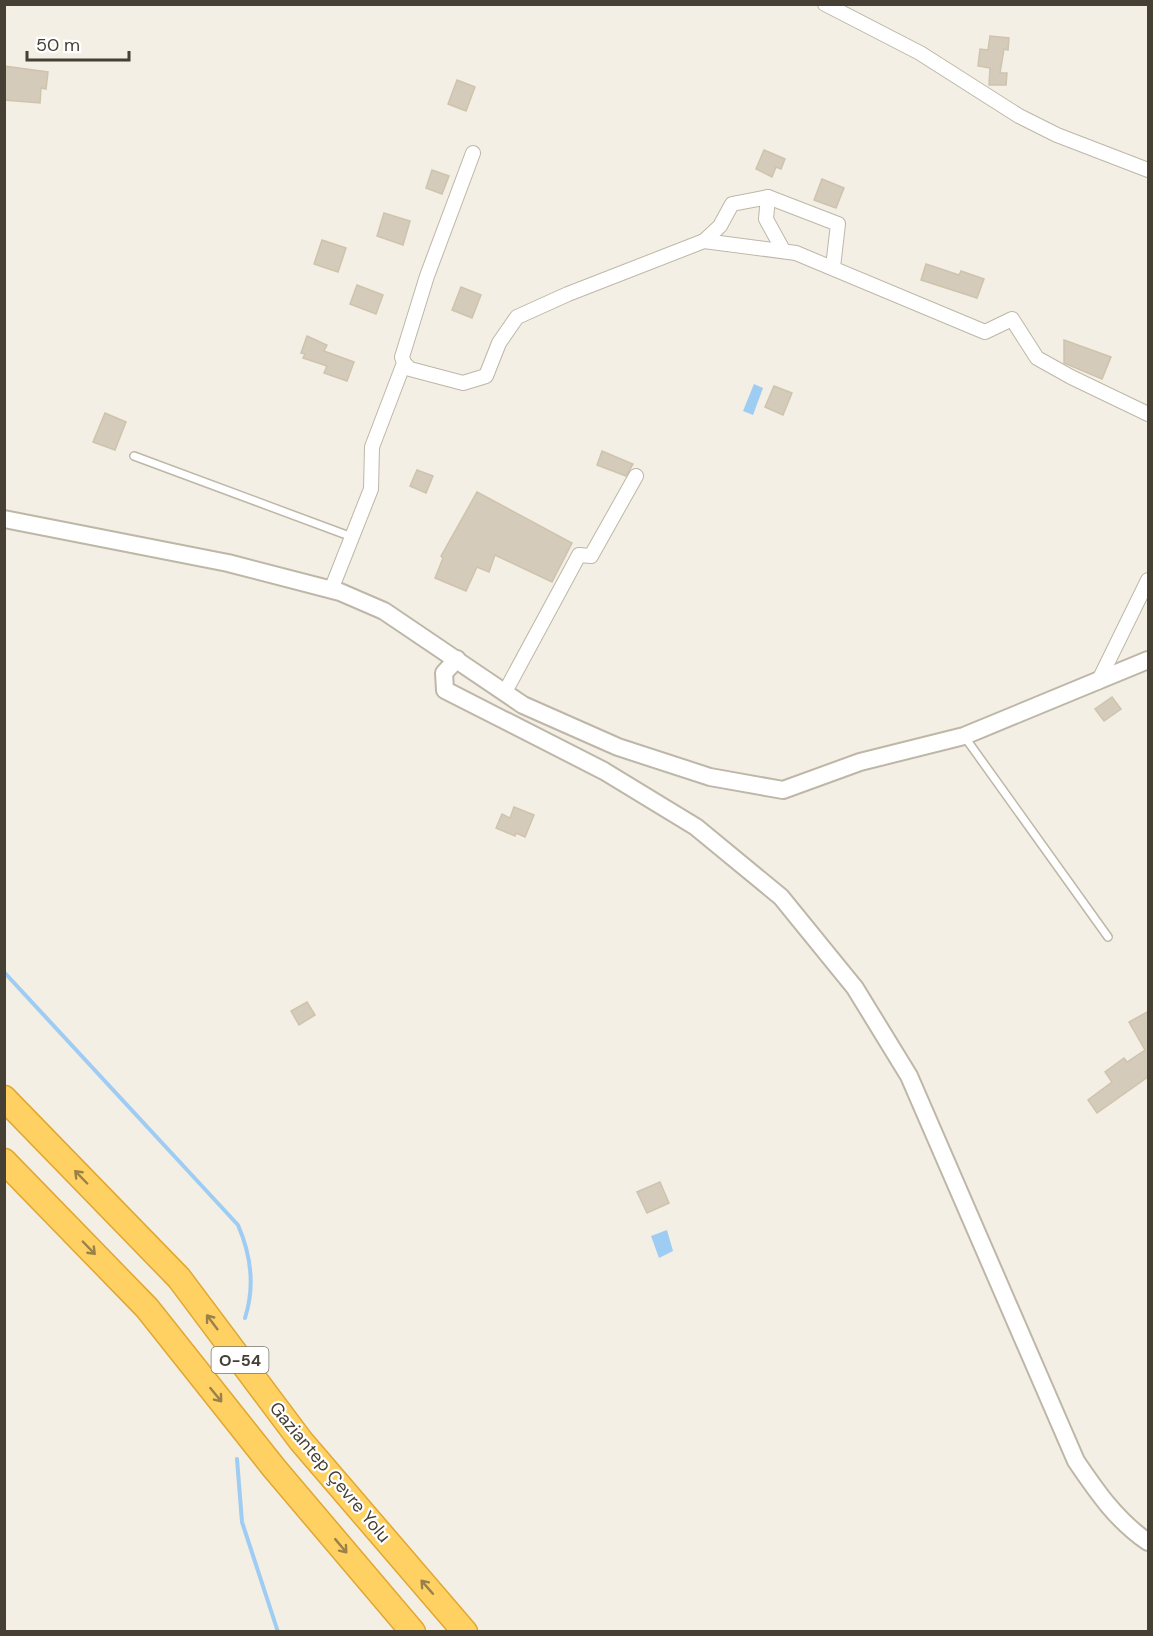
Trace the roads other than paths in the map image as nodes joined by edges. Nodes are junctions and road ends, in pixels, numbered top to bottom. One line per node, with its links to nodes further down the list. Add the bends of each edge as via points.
1 (825, 4): 3 (street, via 920,52 1019,116)
2 (473, 153): 8 (street, via 427,276 402,357)
3 (1149, 170)
4 (768, 197): 5 (street, via 732,204 720,226); 6 (street, via 766,219); 7 (street, via 837,224)
5 (704, 241): 6 (street); 8 (street, via 517,317 499,343 486,376 463,383 410,369)
6 (783, 250): 7 (street)
7 (834, 267): 9 (street, via 985,332 1012,319 1037,357)
8 (404, 363): 13 (street, via 372,447 372,489)
9 (1149, 414)
10 (134, 456): 13 (lane)
11 (636, 476): 19 (street, via 591,556 579,555)
12 (4, 519): 15 (street, via 228,563)
13 (352, 537): 15 (street)
14 (1149, 580): 18 (street)
15 (331, 590): 16 (street, via 384,611)
16 (457, 660): 19 (street); 24 (street, via 444,673 445,690 604,771 696,827 781,897 855,988 909,1076 1076,1461 1126,1527)
17 (1149, 660): 18 (street)
18 (1098, 682): 20 (street)
19 (505, 692): 20 (street, via 523,705 618,747 710,777 783,790 860,762)
20 (964, 736): 21 (lane)
21 (1108, 938)
22 (4, 1098): 26 (highway, Gaziantep Çevre Yolu / O-54, one-way to 22, via 301,1441 179,1278)
23 (4, 1161): 25 (highway, O-54, one-way to 25, via 147,1308 274,1468)
24 (1149, 1542)
25 (413, 1632)
26 (465, 1632)

